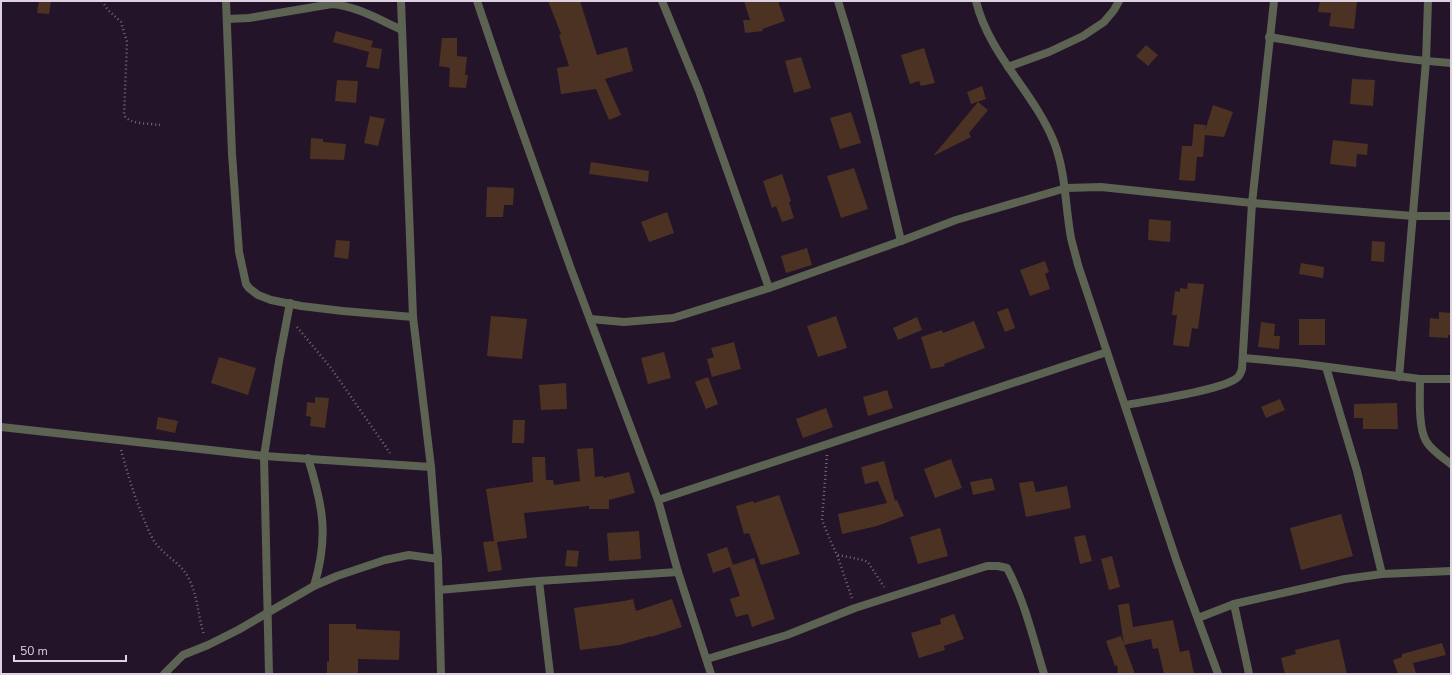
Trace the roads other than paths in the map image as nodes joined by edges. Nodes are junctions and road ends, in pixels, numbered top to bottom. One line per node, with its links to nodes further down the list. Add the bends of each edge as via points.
1 (226, 1): 10 (street)
2 (401, 1): 11 (street)
3 (477, 1): 24 (street)
4 (662, 1): 21 (street, via 699,91)
5 (838, 1): 20 (street, via 874,126)
6 (976, 1): 15 (street, via 990,39)
7 (1119, 1): 15 (street, via 1104,22 1083,36)
8 (1274, 1): 12 (street)
9 (1428, 1): 13 (street)
10 (228, 19): 11 (street, via 340,4); 22 (street, via 232,154 244,278 249,288 258,295)
11 (402, 30): 23 (street)
12 (1269, 37): 13 (street); 17 (street)
13 (1426, 61): 14 (street); 18 (street)
14 (1451, 63)
15 (1008, 67): 16 (street, via 1040,114 1054,141 1062,164)
16 (1066, 188): 17 (street, via 1101,187); 20 (street, via 956,220); 25 (street, via 1071,239)
17 (1252, 203): 18 (street); 26 (street)
18 (1413, 216): 19 (street); 28 (street)
19 (1451, 216)
20 (901, 242): 21 (street)
21 (769, 288): 24 (street, via 673,318 624,322)
22 (290, 303): 23 (street); 33 (street)
23 (413, 317): 36 (street)
24 (590, 319): 37 (street)
25 (1107, 352): 31 (street); 37 (street)
26 (1244, 358): 27 (street); 31 (street, via 1239,377 1229,383)
27 (1326, 367): 28 (street); 41 (street, via 1357,471)
28 (1399, 376): 29 (street)
29 (1420, 379): 30 (street); 35 (street, via 1421,421 1425,440)
30 (1451, 379)
31 (1126, 406): 47 (street)
32 (1, 427): 33 (street)
33 (264, 456): 34 (street); 46 (street)
34 (308, 458): 36 (street); 43 (street, via 319,493 323,525 323,545)
35 (1451, 464)
36 (431, 467): 38 (street)
37 (658, 500): 40 (street)
38 (438, 560): 43 (street, via 408,555 385,560); 44 (street)
39 (1451, 571): 41 (street)
40 (678, 572): 42 (street); 48 (street)
41 (1382, 574): 45 (street, via 1345,579)
42 (539, 581): 44 (street); 52 (street)
43 (314, 586): 46 (street)
44 (439, 590): 51 (street)
45 (1234, 604): 47 (street); 56 (street)
46 (268, 612): 49 (street, via 208,645 183,655); 50 (street)
47 (1198, 618): 55 (street)
48 (706, 659): 53 (street); 54 (street, via 786,635 855,608 987,566 998,566 1006,568 1017,588)
49 (164, 674)
50 (269, 674)
51 (441, 674)
52 (550, 674)
53 (711, 674)
54 (1044, 674)
55 (1218, 674)
56 (1249, 674)

